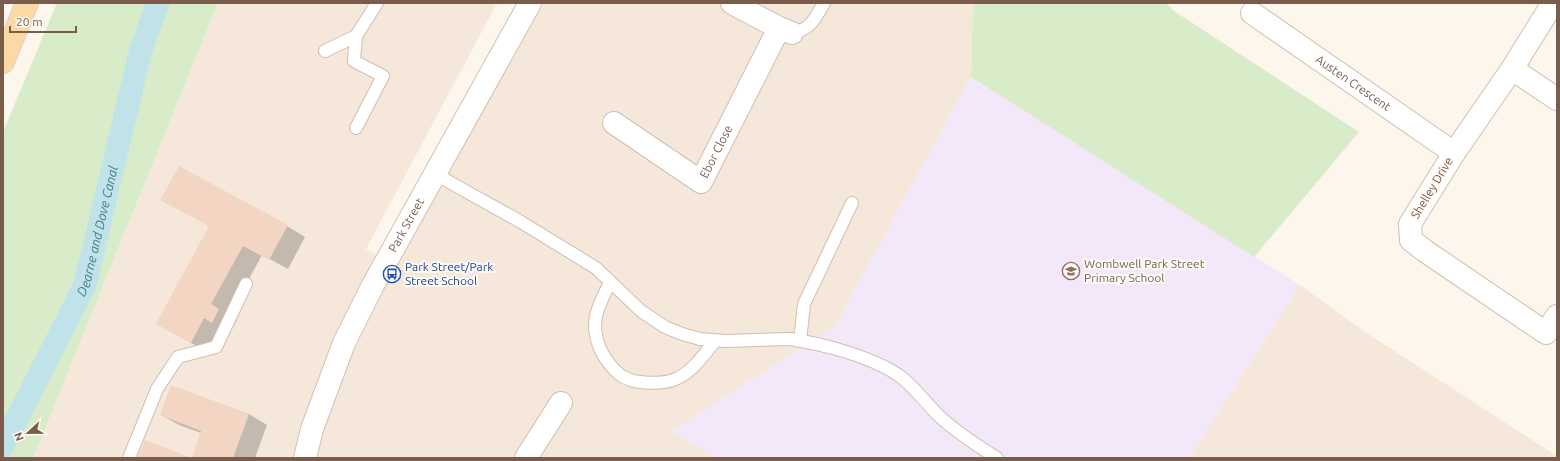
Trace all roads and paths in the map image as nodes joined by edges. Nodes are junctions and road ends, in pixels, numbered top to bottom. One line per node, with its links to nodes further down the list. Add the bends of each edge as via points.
1 (27, 3): 11 (main road)
2 (377, 3): 9 (lane)
3 (530, 3): 17 (street, Park Street)
4 (732, 3): 8 (street)
5 (824, 3): 8 (lane, via 806,29)
6 (1553, 3): 12 (street, Shelley Drive)
7 (1252, 13): 16 (street, Austen Crescent)
8 (786, 31): 14 (street, Ebor Close, via 701,182)
9 (356, 36): 10 (lane); 15 (lane, via 354,60 384,76)
10 (325, 51)
11 (3, 62)
12 (1512, 69): 13 (street); 16 (street, Shelley Drive)
13 (1557, 99)
14 (614, 123)
15 (356, 128)
16 (1454, 153): 21 (street, Shelley Drive, via 1410,224 1411,240 1425,251)
17 (435, 174): 19 (lane, via 596,268); 26 (street, Park Street, via 344,343 312,429)
18 (852, 203): 23 (lane, via 804,304)
19 (610, 282): 22 (lane, via 641,311 665,327 682,334); 22 (lane, via 596,313 595,327 603,354 620,375 647,383 663,383 678,378 690,370)
20 (246, 284): 25 (lane, via 216,347 178,357 157,389)
21 (1551, 324)
22 (714, 341): 23 (lane)
23 (800, 341): 28 (lane, via 829,347 896,374 913,387 960,434)
24 (561, 403): 27 (street)
25 (129, 458)
26 (305, 458)
27 (526, 458)
28 (997, 458)

